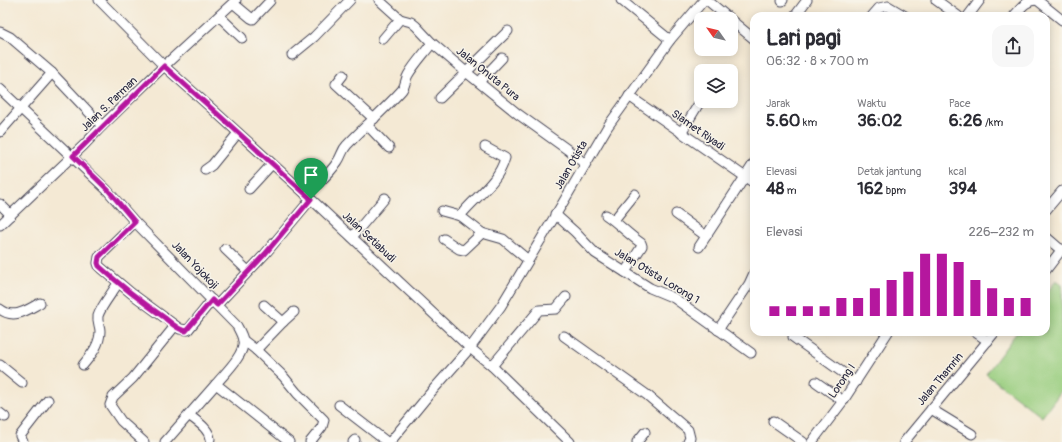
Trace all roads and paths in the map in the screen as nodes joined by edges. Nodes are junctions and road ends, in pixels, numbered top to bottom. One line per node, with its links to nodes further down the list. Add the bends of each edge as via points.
1 (350, 0): 30 (street, via 314,37)
2 (621, 0): 28 (street)
3 (705, 0): 12 (street); 28 (street, Jalan Otista)
4 (807, 0): 13 (street)
5 (936, 0): 16 (street)
6 (980, 0): 17 (street)
7 (1037, 0): 18 (street, via 1031,0); 21 (street)
8 (104, 1): 32 (street, Jalan Setiabudi)
9 (270, 1): 11 (street, via 253,19)
10 (381, 1): 20 (street, Jalan Onuta Pura)
11 (234, 2): 19 (street, Jalan S. Parman)
12 (720, 12)
13 (799, 12)
14 (876, 12): 15 (street, via 879,8 888,6)
15 (898, 12)
16 (952, 12)
17 (971, 12)
18 (1018, 12)
19 (220, 16): 26 (street); 32 (street, Jalan S. Parman)
20 (400, 19): 27 (street); 29 (street, Jalan Onuta Pura, via 411,22)
21 (1062, 20)
22 (738, 26): 25 (street)
23 (508, 30): 33 (street)
24 (0, 32): 34 (street, via 10,37)
25 (750, 36)
26 (242, 38)
27 (383, 39)
28 (670, 40): 38 (street, Jalan Otista)
29 (432, 43): 33 (street, Jalan Onuta Pura); 42 (street, via 406,77 405,86)
30 (292, 55)
31 (502, 58): 36 (street)
32 (164, 66): 43 (street, Jalan S. Parman); 45 (street, Jalan Setiabudi, via 214,104)
33 (466, 72): 36 (street, Jalan Onuta Pura); 39 (street)
34 (52, 73): 40 (street); 43 (street)
35 (343, 75): 42 (street, via 336,84)
36 (479, 82): 51 (street, Jalan Onuta Pura)
37 (0, 90): 40 (street, Jalan Yojokoji)
38 (629, 96): 46 (street, Slamet Riyadi); 51 (street, Jalan Otista)
39 (440, 98)
40 (21, 108): 44 (street); 49 (street, Jalan Yojokoji)
41 (696, 108): 46 (street)
42 (371, 122): 48 (street); 59 (street, via 345,147 339,160)
43 (102, 126): 49 (street, Jalan S. Parman)
44 (0, 132)
45 (238, 133): 50 (street, Jalan Setiabudi); 53 (street, via 212,166)
46 (681, 133): 54 (street, Slamet Riyadi)
47 (485, 147): 68 (street, via 505,158 504,163 491,183)
48 (389, 148)
49 (73, 156): 64 (street, Jalan S. Parman); 70 (street, Jalan Yojokoji, via 108,190)
50 (272, 164): 56 (street); 59 (street, Jalan Setiabudi)
51 (586, 164): 65 (street, Jalan Otista)
52 (750, 168): 54 (street)
53 (204, 170)
54 (744, 176): 55 (street, Slamet Riyadi); 73 (street)
55 (750, 180)
56 (249, 190)
57 (1062, 191): 62 (street)
58 (634, 194): 69 (street)
59 (309, 197): 74 (street, Jalan Setiabudi); 82 (street, via 265,254)
60 (385, 198): 74 (street)
61 (0, 204): 64 (street)
62 (1050, 205)
63 (442, 211): 68 (street)
64 (11, 214): 71 (street, Jalan S. Parman)
65 (555, 214): 80 (street, Jalan Otista); 83 (street, Jalan Otista Lorong 1, via 595,253)
66 (676, 214): 73 (street)
67 (606, 215): 69 (street)
68 (460, 216): 72 (street)
69 (614, 220): 83 (street, via 642,246)
70 (135, 222): 85 (street, via 99,257 99,266); 88 (street, Jalan Yojokoji)
71 (0, 225)
72 (482, 233): 75 (street, via 464,250 458,249); 80 (street, via 503,239)
73 (706, 236): 77 (street)
74 (352, 237): 102 (street, Jalan Setiabudi)
75 (444, 239)
76 (1050, 240): 79 (street)
77 (699, 247)
78 (225, 249): 82 (street)
79 (1062, 250): 81 (street)
80 (528, 260): 102 (street, Jalan Otista, via 501,306)
81 (1050, 265)
82 (248, 271): 88 (street)
83 (625, 272): 94 (street, Jalan Otista Lorong 1, via 656,291 674,298)
84 (750, 282): 94 (street)
85 (118, 283): 93 (street); 106 (street, via 99,314 98,342)
86 (566, 297): 107 (street, via 556,308 539,310)
87 (40, 303): 90 (street, via 21,313 9,313)
88 (215, 303): 93 (street, via 188,330); 100 (street, Jalan Yojokoji, via 237,326)
89 (264, 305): 92 (street)
90 (0, 309)
91 (294, 312): 92 (street)
92 (283, 322): 103 (street)
93 (176, 326): 123 (street, via 133,378 113,397 110,404 121,421)
94 (718, 330): 104 (street, Jalan Otista Lorong 1)
95 (564, 336): 130 (street, via 647,395 688,430)
96 (885, 336): 109 (street, Lorong I)
97 (981, 336): 101 (street)
98 (992, 336): 101 (street, Jalan Thamrin)
99 (793, 337): 109 (street)
100 (243, 340): 103 (street); 111 (street, via 241,353)
101 (988, 341): 115 (street, Jalan Thamrin)
102 (470, 348): 107 (street, Jalan Setiabudi); 127 (street, Jalan Otista)
103 (256, 350): 126 (street, via 324,420 322,427)
104 (751, 353)
105 (0, 365): 110 (street)
106 (83, 365)
107 (492, 366): 120 (street, Jalan Setiabudi)
108 (816, 382): 113 (street)
109 (856, 382): 113 (street, Lorong I)
110 (22, 383)
111 (216, 384): 116 (street); 125 (street)
112 (48, 400): 122 (street, via 20,436)
113 (844, 401): 132 (street, Lorong I)
114 (339, 405): 127 (street)
115 (931, 409): 119 (street); 133 (street, Jalan Thamrin)
116 (189, 415): 121 (street, via 207,430); 124 (street)
117 (774, 421): 131 (street)
118 (645, 432): 129 (street)
119 (972, 434)
120 (559, 438): 128 (street, Jalan Setiabudi)
121 (210, 439)
122 (23, 442)
123 (144, 442)
124 (166, 442)
125 (289, 442)
126 (310, 442)
127 (389, 442)
128 (570, 442)
129 (637, 442)
130 (688, 442)
131 (803, 442)
132 (812, 442)
133 (904, 442)

